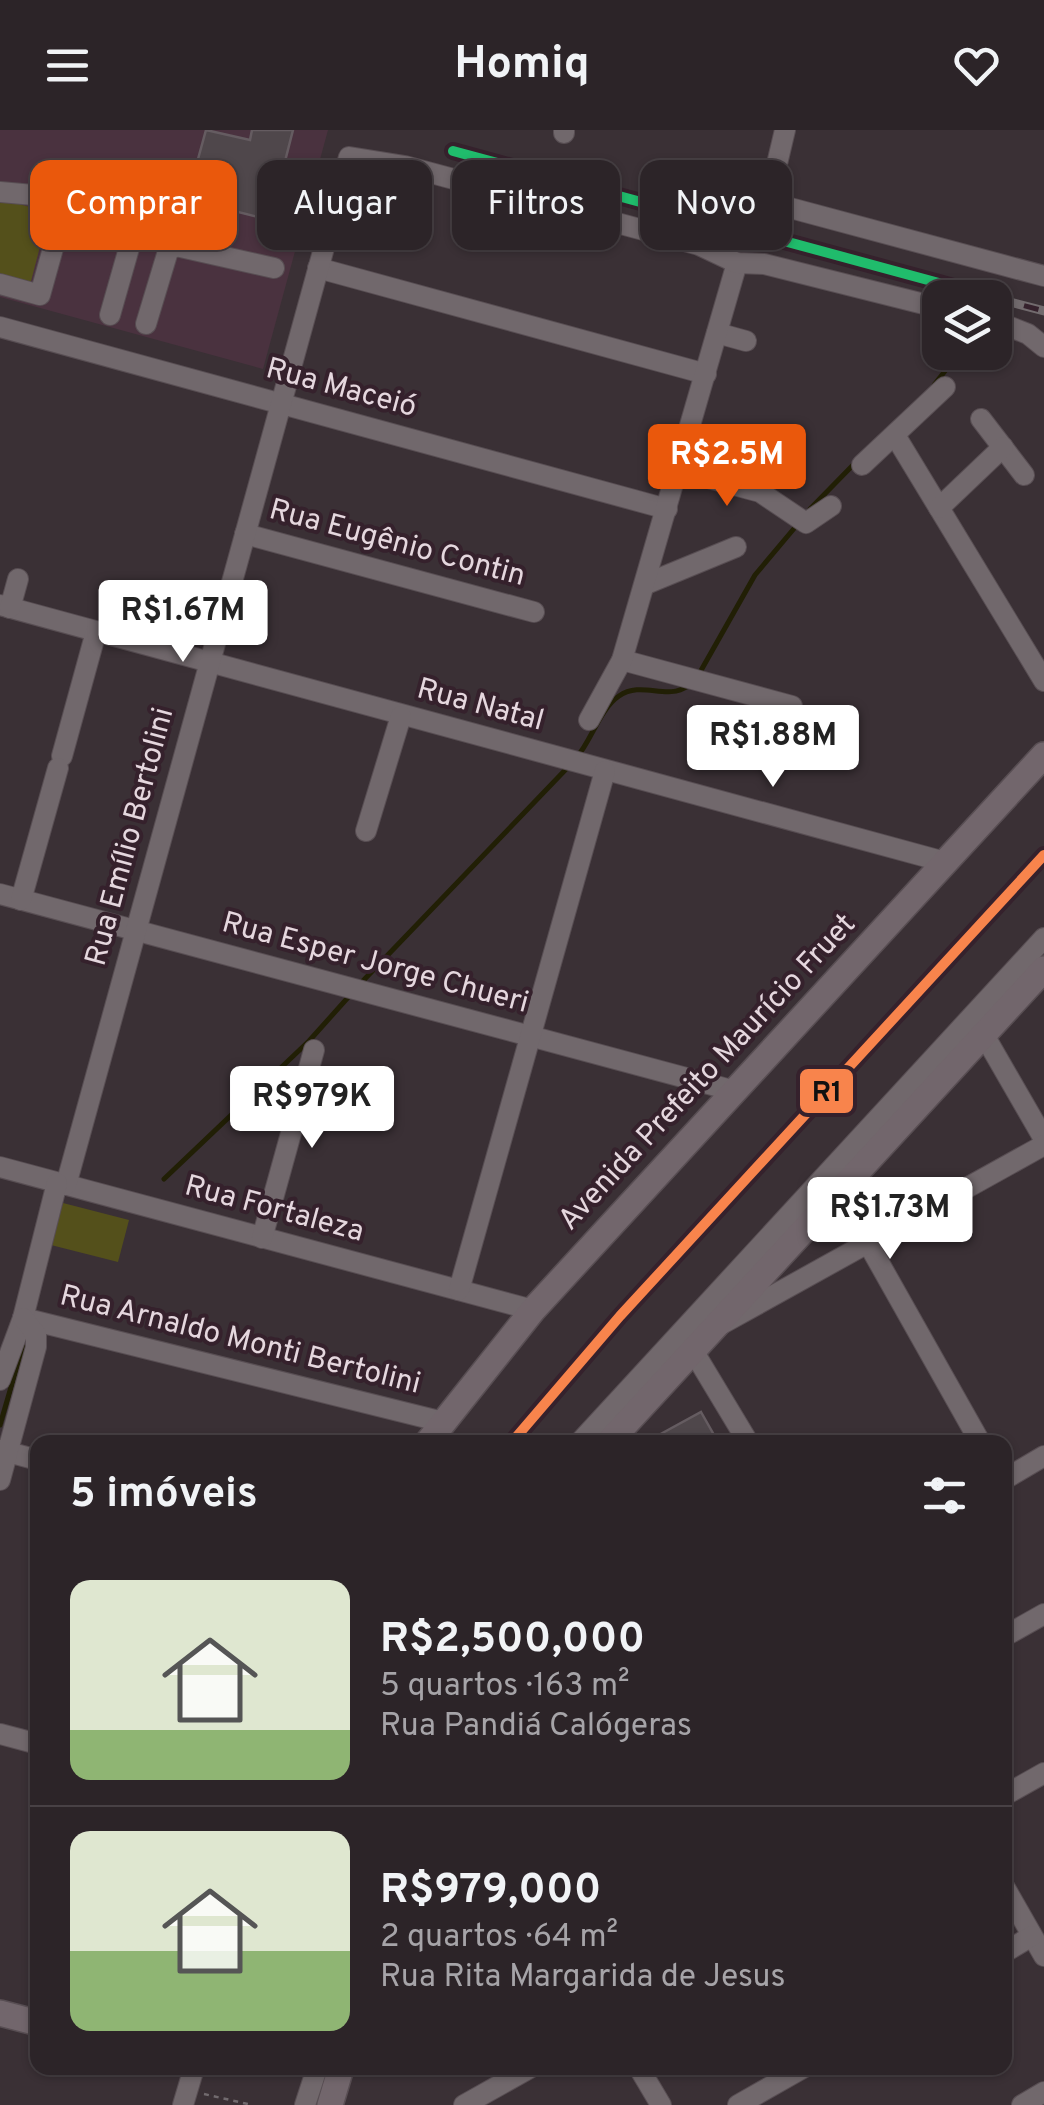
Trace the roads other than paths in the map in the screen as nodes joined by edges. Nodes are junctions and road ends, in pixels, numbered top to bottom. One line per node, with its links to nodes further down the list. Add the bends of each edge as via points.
1 (786, 130): 9 (street, via 768,202)
2 (0, 192): 3 (street)
3 (30, 195)
4 (53, 250): 10 (street, via 40,296)
5 (128, 250): 12 (street)
6 (737, 263): 8 (street, Rua Emílio Bertolini, via 682,240 404,166 349,158); 11 (street); 16 (street)
7 (274, 268): 13 (street, via 176,246 168,251)
8 (318, 268): 19 (street); 21 (street, Rua Emílio Bertolini)
9 (1044, 276)
10 (0, 284)
11 (922, 304)
12 (110, 315)
13 (146, 324)
14 (0, 328): 21 (street, Rua Maceió)
15 (1012, 328): 18 (street)
16 (717, 333): 17 (street); 19 (street)
17 (746, 341)
18 (1044, 346)
19 (706, 374): 26 (street)
20 (945, 387): 23 (street)
21 (281, 404): 30 (street, Rua Maceió); 31 (street, Rua Emílio Bertolini)
22 (981, 420): 24 (street)
23 (896, 436): 25 (street); 29 (street)
24 (1003, 447): 27 (street); 29 (street)
25 (862, 465)
26 (678, 470): 28 (street, via 760,492 799,518); 30 (street)
27 (1024, 475)
28 (832, 506)
29 (939, 508): 40 (street)
30 (667, 509): 34 (street)
31 (246, 534): 36 (street, Rua Eugênio Contin); 39 (street, Rua Emílio Bertolini)
32 (736, 547): 34 (street)
33 (18, 579): 35 (street)
34 (646, 584): 38 (street)
35 (5, 606): 37 (street, Rua Natal)
36 (534, 612)
37 (96, 632): 39 (street, Rua Natal); 48 (street, via 60,762)
38 (622, 660): 41 (street); 43 (street)
39 (209, 664): 42 (street, Rua Natal); 49 (street, Rua Emílio Bertolini)
40 (1044, 680)
41 (792, 706)
42 (406, 717): 45 (street, Rua Natal); 46 (street)
43 (589, 720)
44 (1044, 755): 47 (main road, Avenida Prefeito Maurício Fruet)
45 (587, 766): 47 (street, Rua Natal); 53 (street)
46 (372, 833)
47 (945, 862): 55 (main road, Avenida Prefeito Maurício Fruet)
48 (10, 897): 49 (street, Rua Esper Jorge Chueri)
49 (136, 930): 53 (street, Rua Esper Jorge Chueri); 58 (street, Rua Emílio Bertolini)
50 (1044, 938): 68 (street)
51 (1044, 969): 52 (main road)
52 (984, 1035): 56 (street); 64 (main road)
53 (531, 1036): 55 (street, Rua Esper Jorge Chueri); 61 (street)
54 (314, 1050): 59 (street)
55 (735, 1091): 62 (main road, Avenida Prefeito Maurício Fruet)
56 (1044, 1142): 60 (street)
57 (0, 1167): 58 (street, Rua Fortaleza)
58 (62, 1184): 59 (street, Rua Fortaleza); 63 (street, Rua Emílio Bertolini)
59 (262, 1238): 61 (street, Rua Fortaleza)
60 (869, 1245): 64 (street); 71 (street)
61 (459, 1290): 62 (street, Rua Fortaleza)
62 (533, 1310): 67 (main road, Avenida Prefeito Maurício Fruet)
63 (23, 1318): 66 (street, Rua Emílio Bertolini); 67 (street, Rua Arnaldo Monti Bertolini); 72 (street, Rua Emílio Bertolini, via 36,1334 36,1347)
64 (713, 1327): 65 (main road)
65 (692, 1349): 69 (main road); 70 (street)
66 (0, 1380)
67 (436, 1432)
68 (586, 1435)
69 (615, 1435)
70 (744, 1435)
71 (976, 1435)
72 (4, 1450): 74 (street); 76 (street, Rua Emílio Bertolini)
73 (1044, 1456): 75 (street)
74 (30, 1458)
75 (1012, 1475)
76 (0, 1480)
77 (1044, 1614): 78 (street)
78 (1012, 1632)
79 (0, 1734): 80 (street)
80 (30, 1742)
81 (1044, 1773): 82 (street)
82 (1012, 1791)
83 (1012, 1900): 84 (street)
84 (1032, 1936): 85 (street); 86 (street)
85 (1012, 1948)
86 (1044, 1956)
87 (0, 2013): 88 (main road)
88 (30, 2022)
89 (316, 2075): 95 (street)
90 (339, 2075): 96 (main road)
91 (518, 2075): 97 (street)
92 (643, 2075): 98 (street)
93 (791, 2075): 99 (street)
94 (1044, 2092): 100 (street)
95 (305, 2105)
96 (330, 2105)
97 (464, 2105)
98 (661, 2105)
99 (738, 2105)
100 (1022, 2105)

